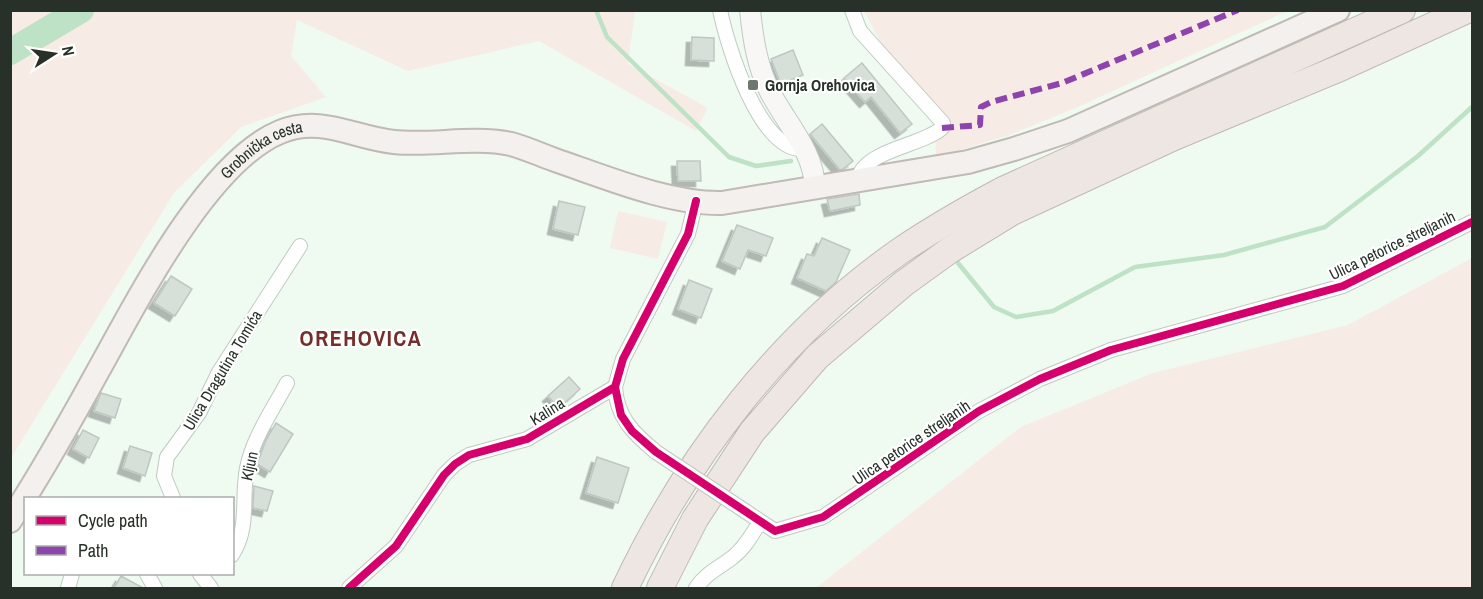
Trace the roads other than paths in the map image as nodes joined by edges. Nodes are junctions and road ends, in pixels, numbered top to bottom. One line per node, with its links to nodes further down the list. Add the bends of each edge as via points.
1 (720, 10): 7 (street, via 732,57 754,107 787,145)
2 (750, 10): 7 (main road, via 762,75)
3 (852, 10): 8 (street, via 860,31 943,123 930,135 863,166)
4 (1338, 10): 8 (main road, via 1068,131 968,162)
5 (1402, 10): 22 (highway, via 1005,189 900,251 811,325 742,400 675,493)
6 (1467, 10): 23 (highway, via 1012,212 940,257 817,357 752,432 695,519)
7 (805, 150): 9 (main road, via 813,168)
8 (857, 181): 9 (main road)
9 (815, 188): 10 (main road, via 722,203)
10 (696, 201): 14 (street, via 688,234 623,359); 15 (main road, Grobnička cesta, via 603,177 513,145 484,140 393,142 332,126 305,125 280,132 243,157 179,231)
11 (1473, 222): 19 (street, Ulica petorice streljanih, via 1343,286 1111,350 1040,379 979,411 823,517 775,531)
12 (300, 246): 16 (street, Ulica Dragutina Tomića, via 219,372 199,414 167,457 164,476)
13 (287, 384): 20 (street, Kljun, via 251,449 244,485 246,519)
14 (615, 387): 19 (street, Ulica petorice streljanih, bridge, via 616,401 626,423 656,452); 21 (street, Kalina, via 527,439 469,455 455,464 396,546)
15 (25, 497)
16 (173, 497)
17 (24, 499): 18 (main road, Grobnička cesta)
18 (10, 521)
19 (760, 522): 24 (street, via 744,546)
20 (234, 552)
21 (349, 588)
22 (625, 588)
23 (660, 588)
24 (696, 588)

